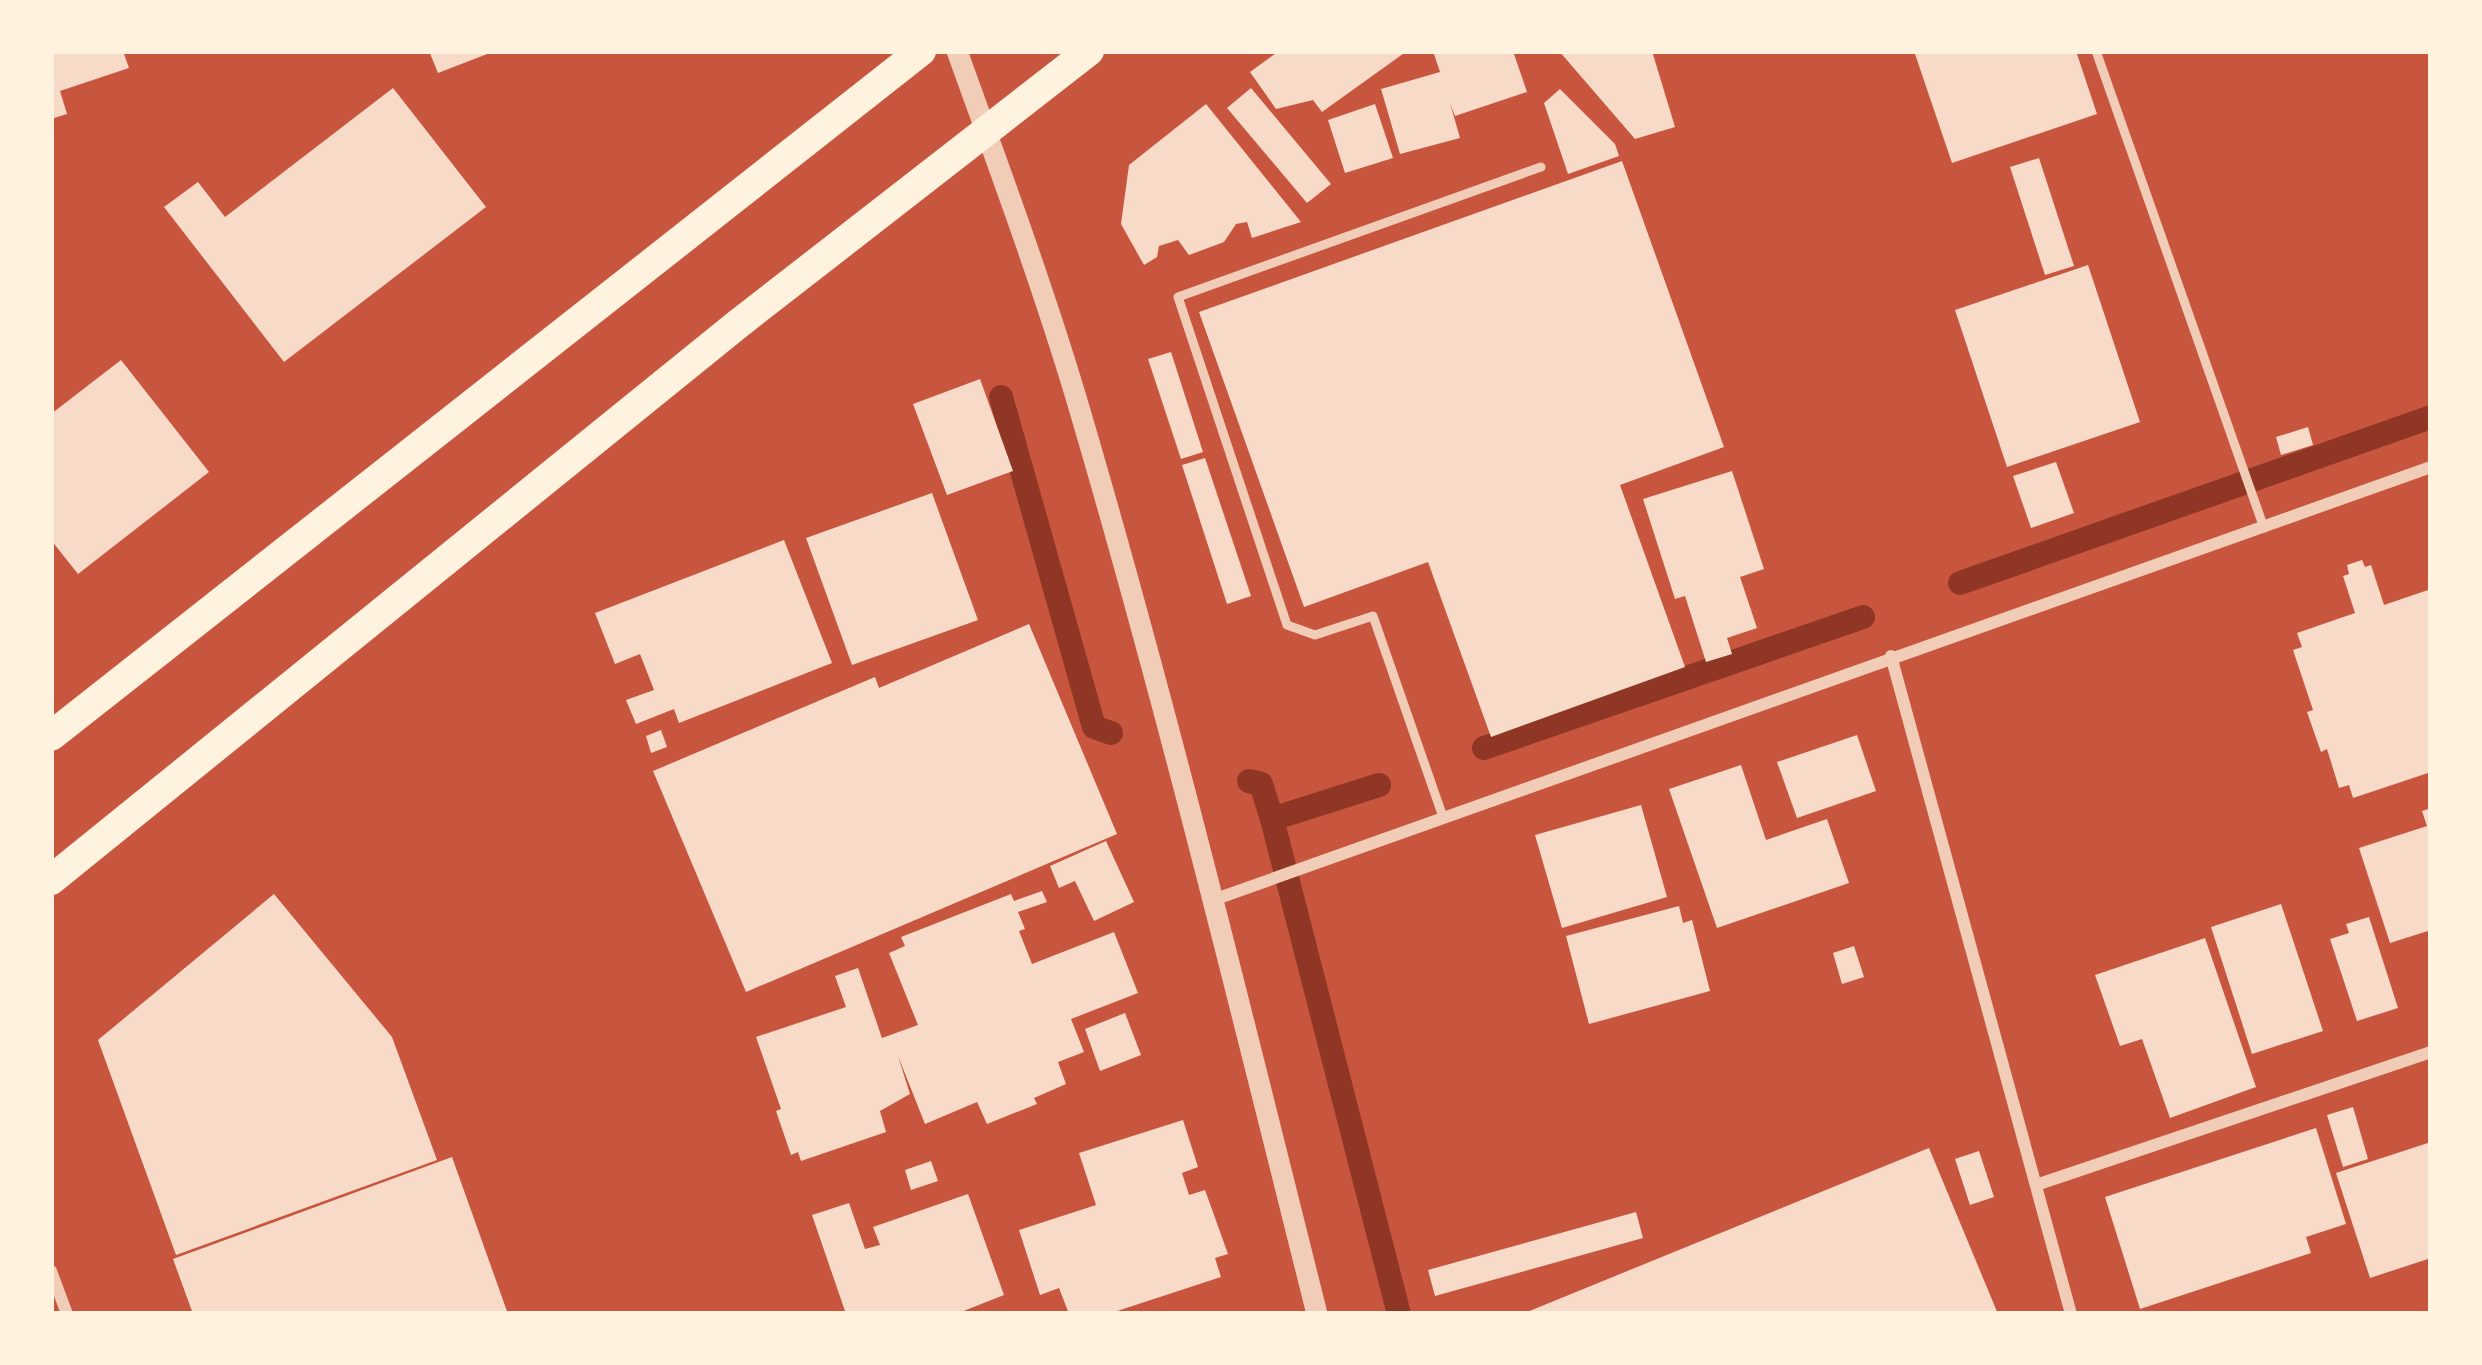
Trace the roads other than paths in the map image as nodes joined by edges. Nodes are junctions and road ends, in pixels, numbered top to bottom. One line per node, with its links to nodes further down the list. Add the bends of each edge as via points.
1 (921, 51): 10 (main road)
2 (957, 51): 5 (street)
3 (1089, 51): 5 (main road)
4 (2096, 51): 8 (lane)
5 (986, 130): 12 (main road); 13 (street, via 1075,394)
6 (1540, 167): 11 (lane, via 1178,297 1287,625 1315,635 1373,616)
7 (2431, 467): 8 (street)
8 (2264, 528): 9 (street)
9 (1891, 656): 11 (street); 15 (street)
10 (51, 736)
11 (1443, 817): 13 (street)
12 (51, 880)
13 (1213, 900): 18 (street)
14 (2431, 1052): 15 (street)
15 (2036, 1185): 19 (street)
16 (51, 1271): 17 (street)
17 (67, 1314)
18 (1317, 1314)
19 (2071, 1314)

